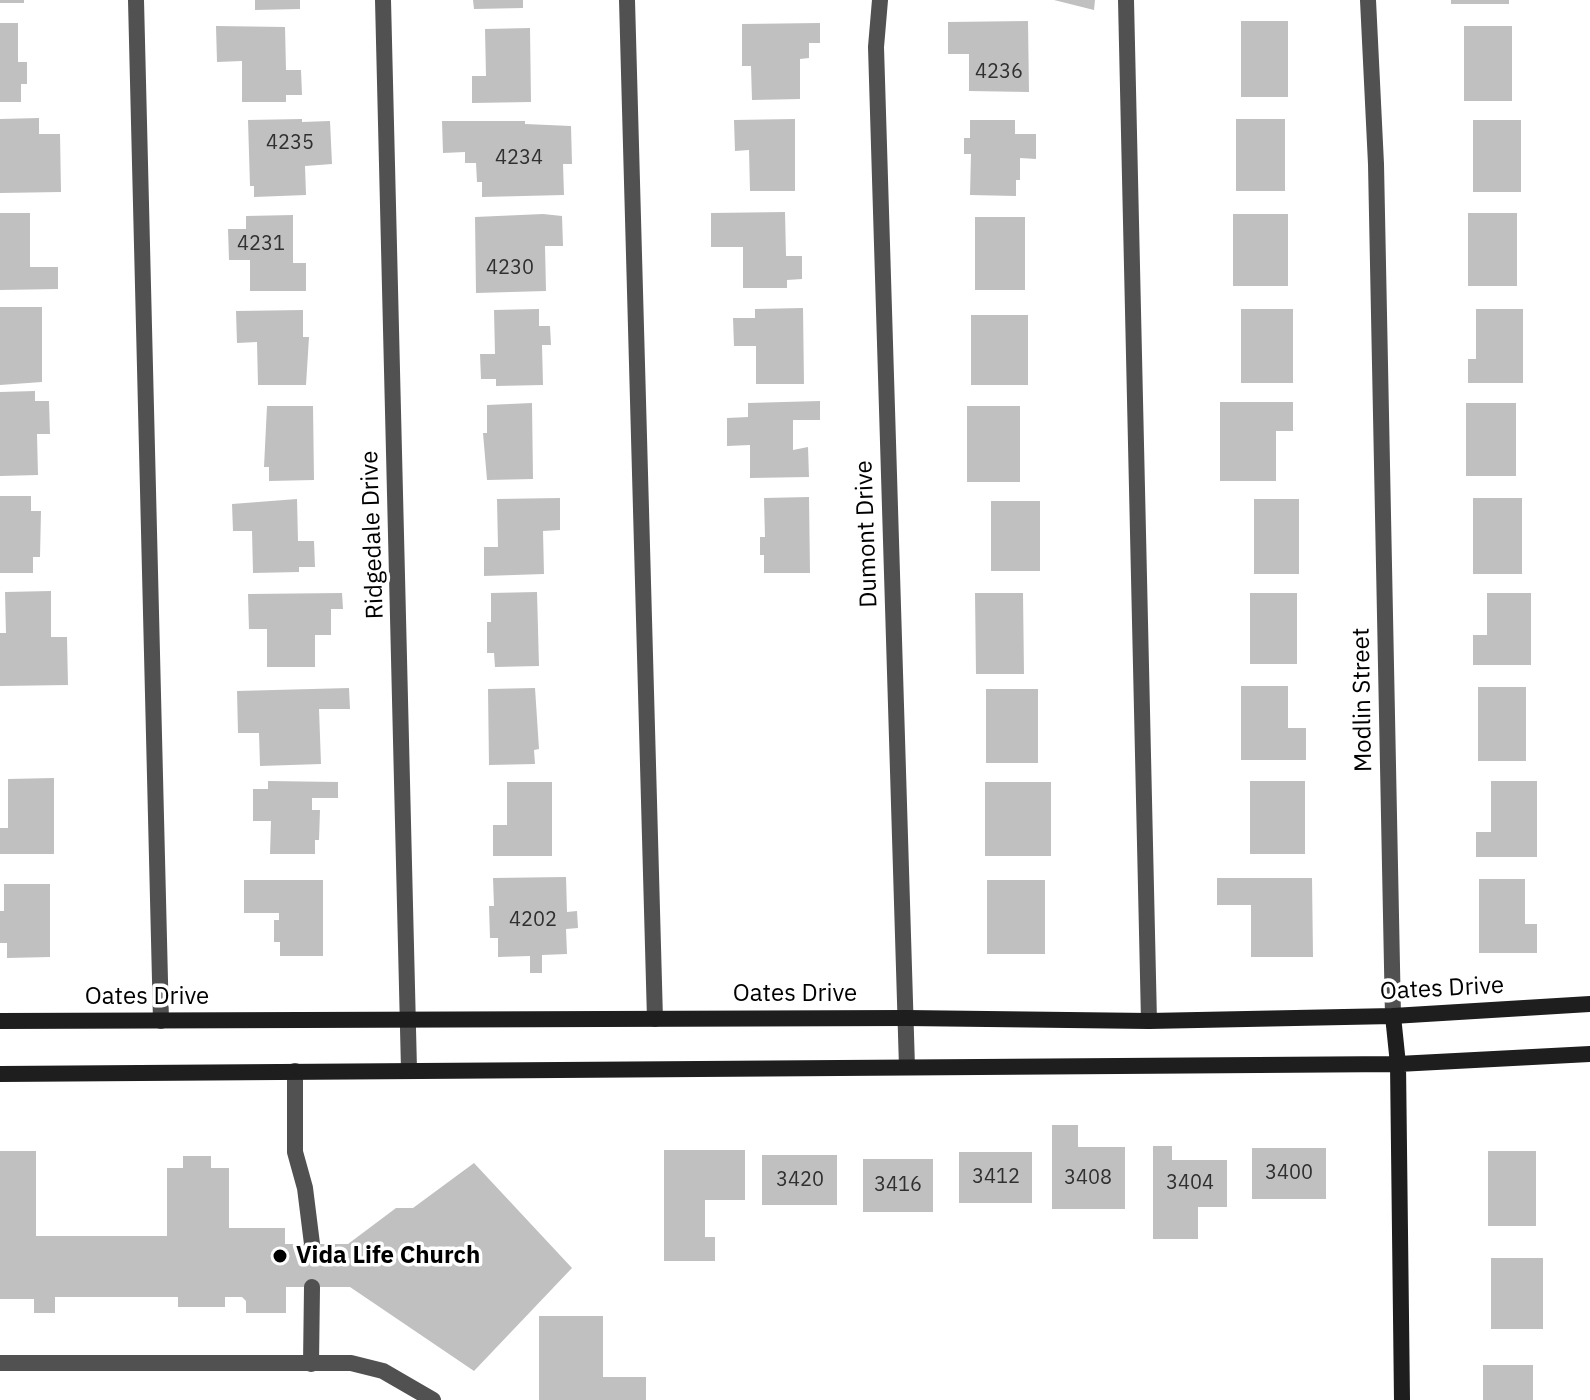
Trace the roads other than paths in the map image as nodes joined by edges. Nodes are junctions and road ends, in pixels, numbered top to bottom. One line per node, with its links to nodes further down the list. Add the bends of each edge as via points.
1 (136, 0): 13 (street)
2 (383, 0): 11 (street, Ridgedale Drive)
3 (627, 0): 10 (street)
4 (880, 0): 9 (street, Dumont Drive, via 876,47)
5 (1126, 0): 14 (street)
6 (1368, 0): 8 (street, Modlin Street)
7 (1590, 1004): 8 (main road, Oates Drive)
8 (1393, 1016): 14 (main road, Oates Drive); 16 (main road, Modlin Street)
9 (906, 1018): 10 (main road, Oates Drive); 14 (main road, Oates Drive); 17 (street, Dumont Drive)
10 (655, 1019): 11 (main road, Oates Drive)
11 (410, 1020): 13 (main road, Oates Drive); 18 (street, Ridgedale Drive)
12 (0, 1021): 13 (main road, Oates Drive)
13 (161, 1021)
14 (1149, 1021)
15 (1590, 1054): 16 (main road)
16 (1398, 1064): 17 (main road); 26 (main road, Modlin Street)
17 (907, 1067): 18 (main road)
18 (409, 1069): 19 (main road)
19 (295, 1071): 20 (main road); 21 (street, via 295,1152)
20 (0, 1074)
21 (312, 1244)
22 (312, 1287): 24 (street)
23 (0, 1363): 24 (street)
24 (311, 1364): 25 (street, via 351,1363 383,1371)
25 (433, 1400)
26 (1402, 1400)

